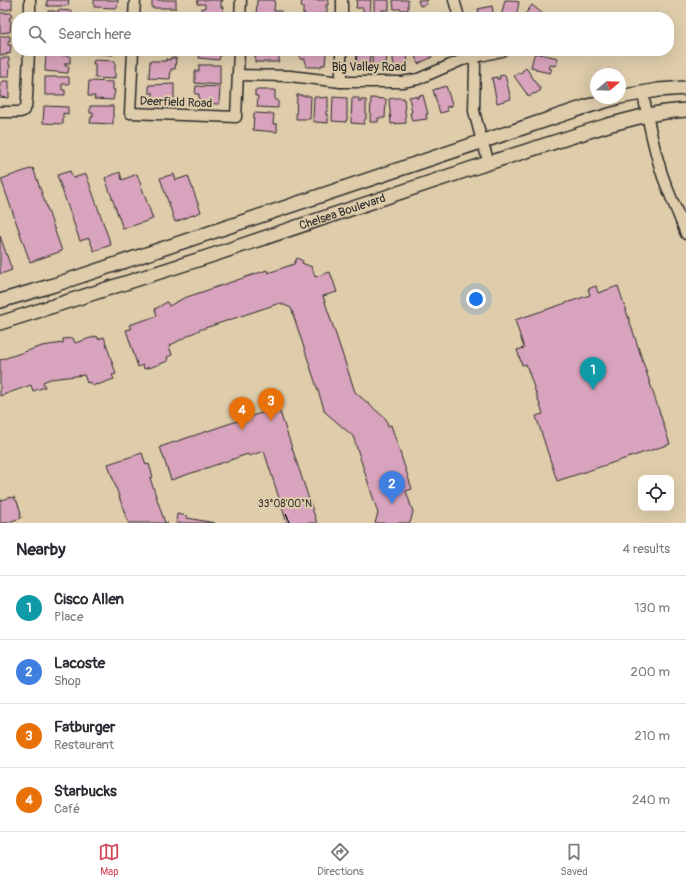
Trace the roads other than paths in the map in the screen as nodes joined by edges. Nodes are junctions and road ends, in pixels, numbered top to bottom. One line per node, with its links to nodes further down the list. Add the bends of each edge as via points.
1 (30, 0): 6 (street)
2 (135, 0): 7 (street)
3 (241, 0): 8 (street)
4 (342, 0): 9 (street)
5 (454, 0): 10 (street)
6 (30, 12)
7 (134, 12)
8 (240, 12)
9 (342, 12)
10 (458, 12)
11 (29, 56): 24 (street, via 26,107 16,113)
12 (133, 56): 17 (street, Deerfield Road, via 130,113 236,117)
13 (239, 56): 17 (street)
14 (342, 56): 18 (street)
15 (469, 56): 18 (street, Big Valley Road, via 423,77 407,81)
16 (472, 56): 26 (street, via 475,70 474,111)
17 (238, 75): 18 (street, Big Valley Road, via 290,76)
18 (341, 82)
19 (686, 88): 20 (main road)
20 (643, 92): 21 (main road); 25 (street)
21 (626, 96)
22 (595, 104): 26 (main road, Chelsea Boulevard)
23 (686, 110): 25 (main road, Chelsea Boulevard)
24 (0, 112)
25 (647, 115): 27 (main road, Chelsea Boulevard); 28 (street, via 660,168)
26 (482, 142): 27 (street); 29 (main road, Chelsea Boulevard)
27 (489, 163): 30 (main road, Chelsea Boulevard)
28 (686, 234)
29 (0, 301)
30 (0, 323)

